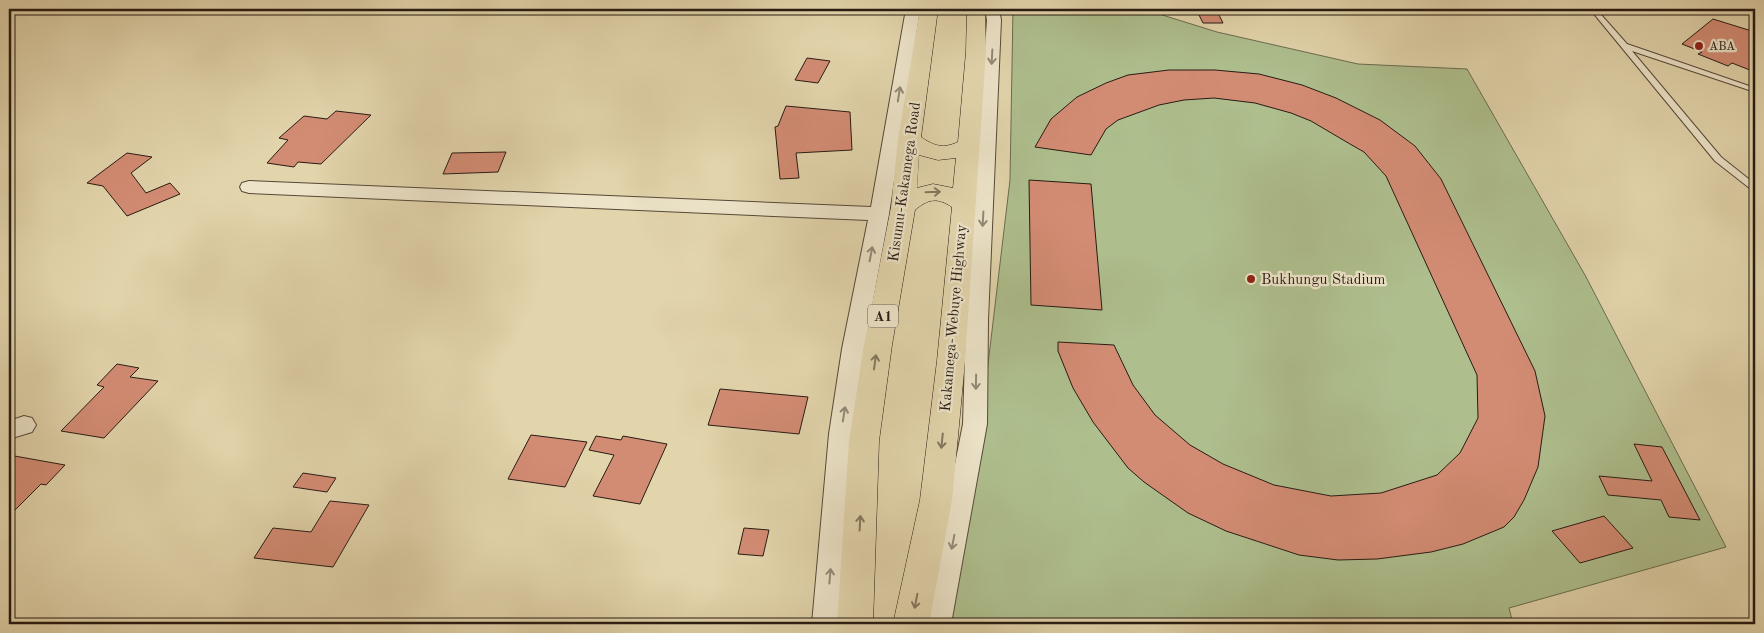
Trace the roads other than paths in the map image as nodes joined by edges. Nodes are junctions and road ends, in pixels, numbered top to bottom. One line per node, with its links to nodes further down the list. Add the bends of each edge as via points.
1 (913, 9): 13 (street, one-way to 1)
2 (929, 9): 8 (highway, Kisumu-Kakamega Road / A1)
3 (976, 9): 9 (highway, Kakamega-Webuye Highway)
4 (992, 9): 17 (street, one-way to 17, via 975,424)
5 (1593, 9): 6 (lane)
6 (1624, 46): 7 (lane); 11 (lane, via 1718,159)
7 (1755, 90)
8 (909, 139): 9 (highway, via 937,154 947,155); 13 (highway, Kisumu-Kakamega Road / A1)
9 (970, 146): 12 (highway, Kakamega-Webuye Highway)
10 (249, 187): 13 (street)
11 (1755, 188)
12 (963, 204): 13 (highway, one-way to 12, via 931,191 944,192); 16 (highway, Kakamega-Webuye Highway, one-way to 16, via 936,500)
13 (891, 210): 14 (street, one-way to 13, via 840,434 853,349); 15 (highway, Kisumu-Kakamega Road / A1, one-way to 13, via 864,441 878,345)
14 (826, 624)
15 (855, 624)
16 (911, 624)
17 (937, 624)

